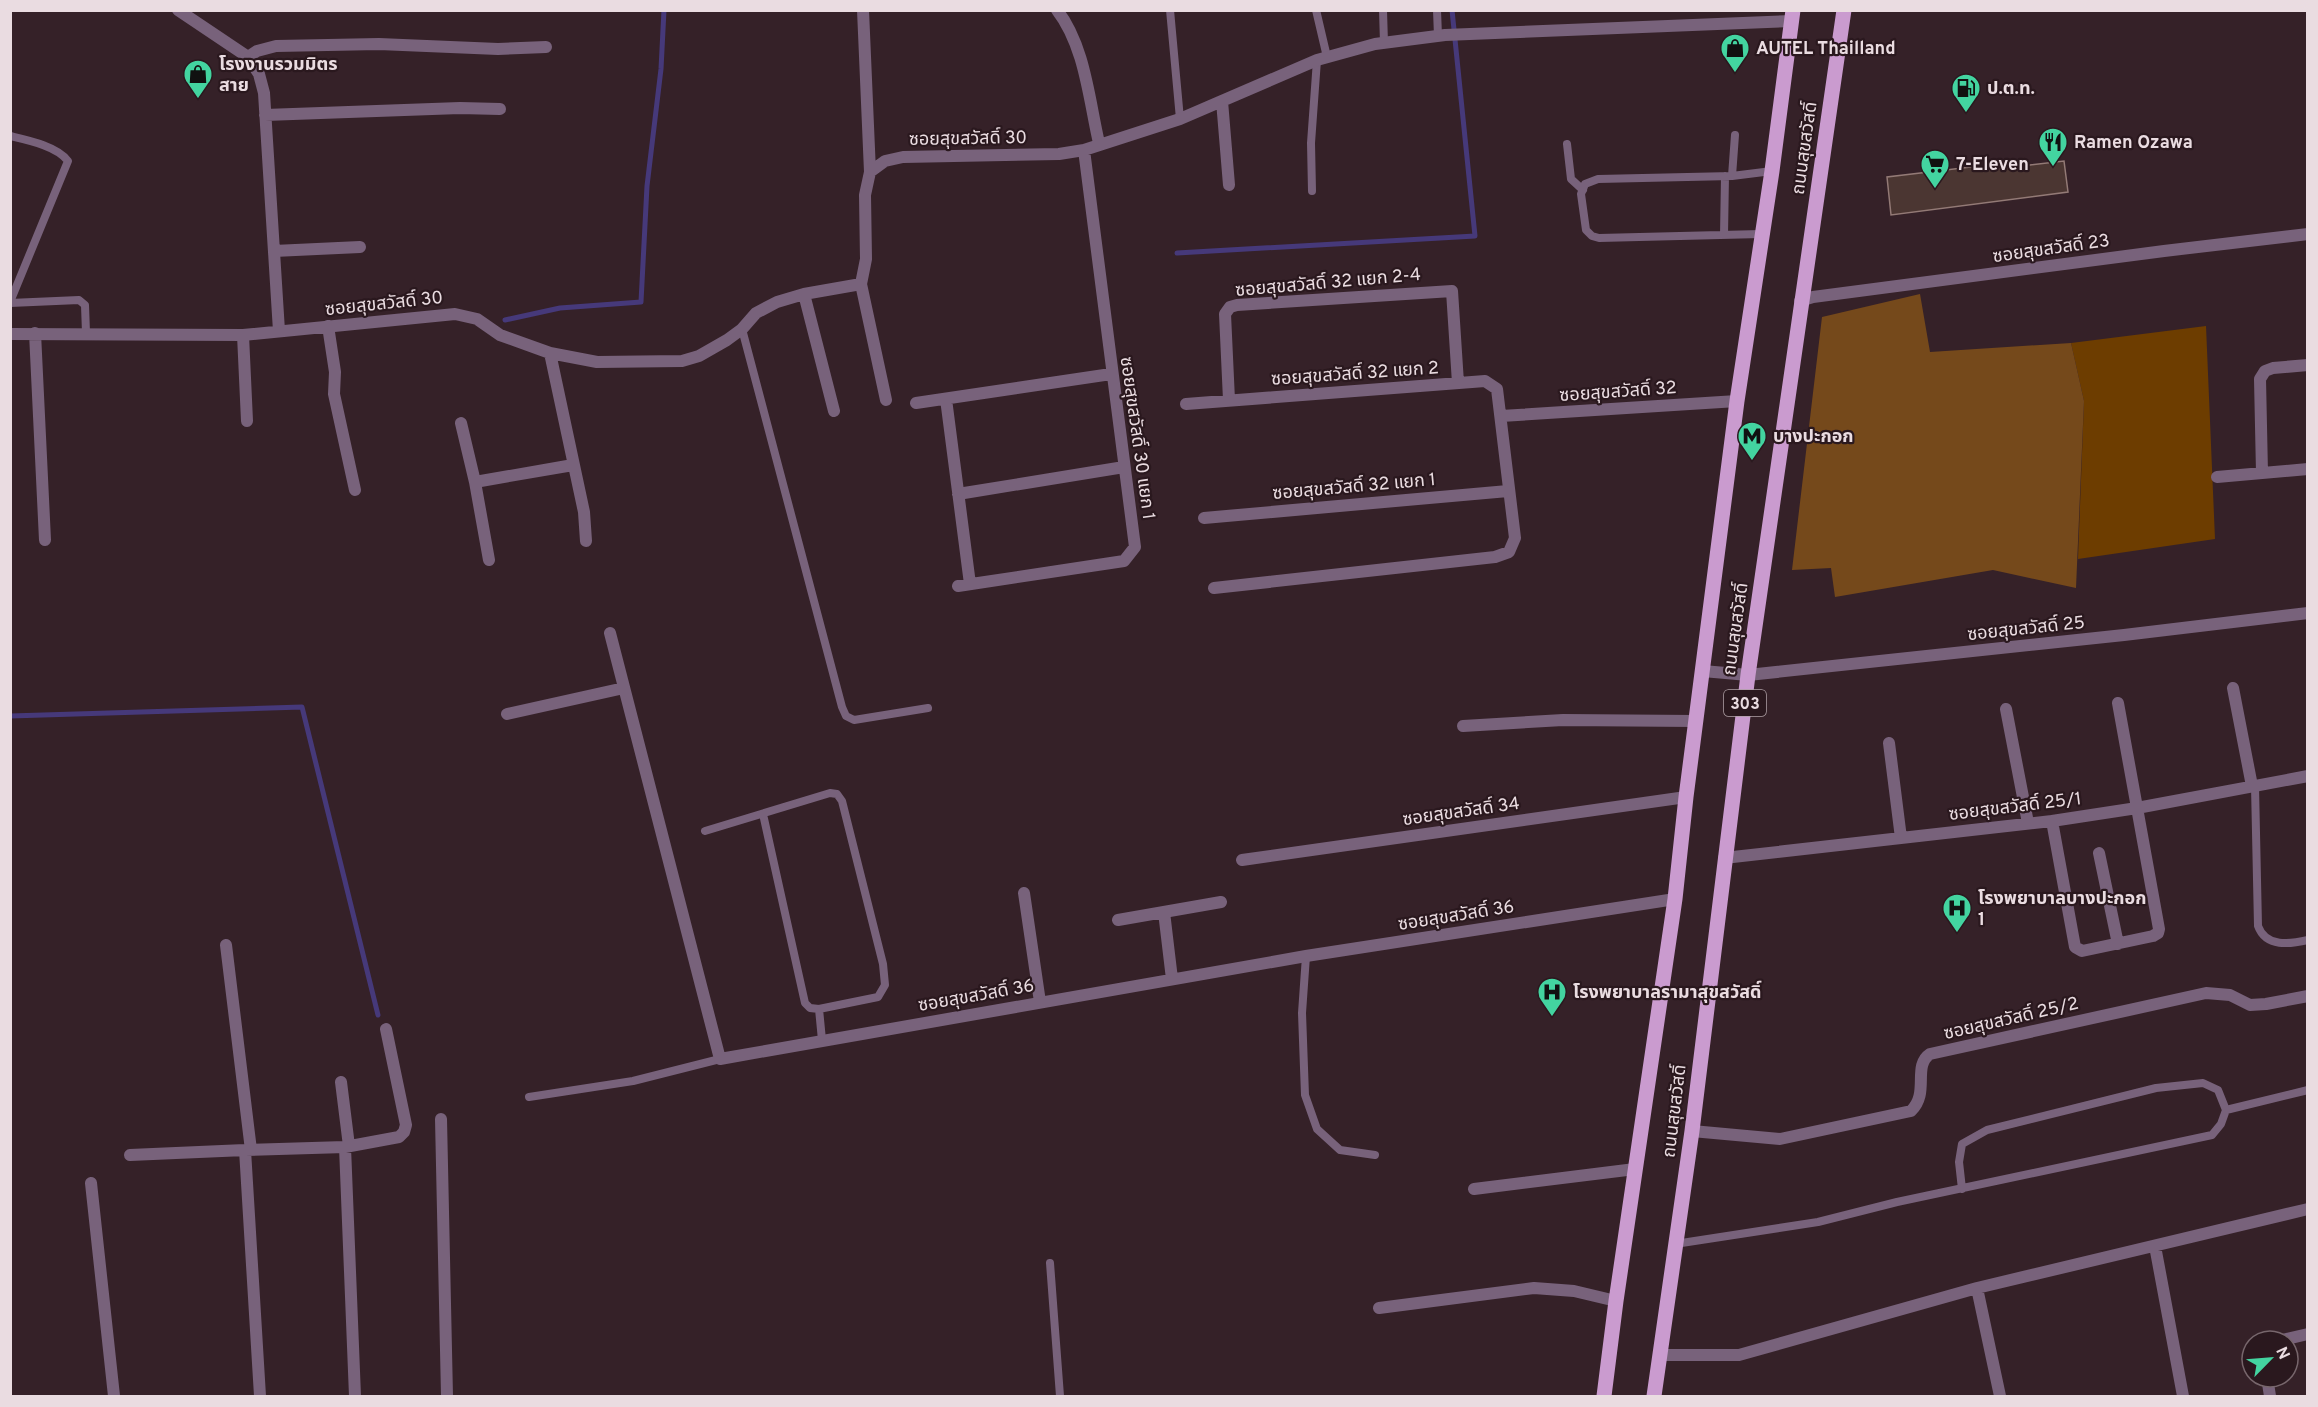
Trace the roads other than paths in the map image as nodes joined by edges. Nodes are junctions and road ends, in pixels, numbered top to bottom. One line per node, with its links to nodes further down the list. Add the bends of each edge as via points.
1 (178, 10): 13 (street)
2 (864, 10): 25 (street)
3 (1057, 10): 21 (street, via 1069,26 1079,55)
4 (1170, 10): 18 (lane)
5 (1316, 10): 14 (lane)
6 (1383, 10): 11 (lane)
7 (1437, 10): 10 (lane)
8 (1844, 10): 37 (main road, ถนนสุขสวัสดิ์ / 303)
9 (1792, 16): 10 (street, ซอยสุขสวัสดิ์ 30); 24 (main road, ถนนสุขสวัสดิ์ / 303)
10 (1441, 35): 11 (street, ซอยสุขสวัสดิ์ 30)
11 (1384, 43): 14 (street, ซอยสุขสวัสดิ์ 30)
12 (546, 47): 13 (street, via 276,46)
13 (248, 57): 17 (street, via 259,74)
14 (1322, 58): 15 (street, ซอยสุขสวัสดิ์ 30); 29 (lane, via 1311,143)
15 (1222, 101): 18 (street, ซอยสุขสวัสดิ์ 30); 27 (street)
16 (500, 109): 17 (street)
17 (265, 115): 34 (street)
18 (1180, 118): 21 (street, ซอยสุขสวัสดิ์ 30)
19 (1735, 135): 26 (lane)
20 (10, 136): 38 (lane, via 49,148 68,163)
21 (1100, 143): 23 (street, ซอยสุขสวัสดิ์ 30)
22 (1567, 144): 28 (lane, via 1571,180)
23 (1084, 150): 25 (street, ซอยสุขสวัสดิ์ 30, via 1059,154 903,157 885,161); 48 (street, ซอยสุขสวัสดิ์ 30 แยก 1)
24 (1772, 171): 26 (lane); 30 (main road, ถนนสุขสวัสดิ์ / 303)
25 (870, 172): 35 (street, via 865,195 866,259)
26 (1728, 176): 28 (lane, via 1598,179 1585,184); 32 (lane)
27 (1229, 185)
28 (1583, 190): 32 (lane, via 1586,230 1592,236)
29 (1312, 191)
30 (1761, 234): 32 (lane); 53 (main road, ถนนสุขสวัสดิ์ / 303)
31 (2307, 234): 37 (street, ซอยสุขสวัสดิ์ 23)
32 (1724, 235)
33 (360, 247): 34 (street)
34 (274, 250): 41 (street)
35 (861, 284): 36 (street, ซอยสุขสวัสดิ์ 30); 51 (street)
36 (804, 294): 40 (street, ซอยสุขสวัสดิ์ 30, via 756,313); 56 (street)
37 (1800, 301): 77 (main road, ถนนสุขสวัสดิ์ / 303)
38 (10, 302): 43 (lane, via 79,300 86,305)
39 (328, 326): 41 (street, ซอยสุขสวัสดิ์ 30); 46 (street, ซอยสุขสวัสดิ์ 30, via 455,314 477,319 500,335); 66 (street, via 334,394)
40 (742, 329): 46 (street, ซอยสุขสวัสดิ์ 30, via 699,356 682,361 597,362); 81 (lane, via 846,716 854,720)
41 (279, 331): 45 (street, ซอยสุขสวัสดิ์ 30)
42 (35, 333): 43 (street, ซอยสุขสวัสดิ์ 30); 44 (street, ซอยสุขสวัสดิ์ 30); 70 (street)
43 (86, 333): 45 (street, ซอยสุขสวัสดิ์ 30)
44 (10, 334)
45 (243, 335): 58 (street)
46 (550, 353): 60 (street)
47 (2307, 365): 63 (street, via 2273,368 2260,379)
48 (1111, 374): 50 (street); 61 (street, ซอยสุขสวัสดิ์ 30 แยก 1)
49 (1458, 383): 52 (street, ซอยสุขสวัสดิ์ 32 แยก 2); 52 (street, ซอยสุขสวัสดิ์ 32 แยก 2-4, via 1452,291 1230,307 1225,314); 57 (street, ซอยสุขสวัสดิ์ 32 แยก 2, via 1485,381 1497,389)
50 (946, 399): 54 (street); 68 (street)
51 (886, 400)
52 (1229, 400): 55 (street, ซอยสุขสวัสดิ์ 32 แยก 2)
53 (1737, 401): 57 (street, ซอยสุขสวัสดิ์ 32); 76 (main road, ถนนสุขสวัสดิ์ / 303)
54 (916, 403)
55 (1186, 404)
56 (834, 411)
57 (1501, 416): 67 (street, ซอยสุขสวัสดิ์ 32 แยก 2)
58 (247, 421)
59 (461, 423): 65 (street)
60 (573, 465): 65 (street); 71 (street)
61 (1124, 467): 68 (street); 68 (street, ซอยสุขสวัสดิ์ 30 แยก 1, via 1135,547 1124,561 964,585)
62 (2307, 469): 63 (street)
63 (2262, 473): 64 (street)
64 (2217, 477)
65 (475, 482): 72 (street)
66 (355, 490)
67 (1508, 491): 69 (street, ซอยสุขสวัสดิ์ 32 แยก 1); 73 (street, ซอยสุขสวัสดิ์ 32 แยก 2, via 1515,538 1509,552 1495,557)
68 (958, 494)
69 (1204, 518)
70 (45, 540)
71 (586, 541)
72 (489, 560)
73 (1214, 588)
74 (2307, 613): 77 (street, ซอยสุขสวัสดิ์ 25)
75 (610, 633): 78 (street)
76 (1703, 671): 77 (street, ซอยสุขสวัสดิ์ 25); 84 (main road, ถนนสุขสวัสดิ์ / 303)
77 (1748, 675): 97 (main road, ถนนสุขสวัสดิ์ / 303)
78 (624, 688): 83 (street); 114 (street)
79 (2233, 688): 88 (street)
80 (2118, 703): 90 (street)
81 (928, 708)
82 (2006, 709): 93 (street)
83 (507, 714)
84 (1696, 721): 85 (street, via 1563,720); 89 (main road, ถนนสุขสวัสดิ์ / 303)
85 (1463, 726)
86 (1889, 743): 95 (street)
87 (2307, 776): 88 (street, ซอยสุขสวัสดิ์ 25/1)
88 (2254, 786): 90 (street, ซอยสุขสวัสดิ์ 25/1); 104 (lane, via 2258,926 2265,937 2275,942)
89 (1686, 797): 98 (street, ซอยสุขสวัสดิ์ 34); 100 (main road, ถนนสุขสวัสดิ์ / 303)
90 (2137, 808): 92 (street, ซอยสุขสวัสดิ์ 25/1); 105 (street, via 2159,928 2153,936)
91 (763, 814): 94 (lane); 111 (lane, via 805,1003); 111 (lane, via 830,793 837,794 842,801 885,985 878,998)
92 (2052, 821): 93 (street, ซอยสุขสวัสดิ์ 25/1); 105 (street, via 2075,947 2082,951)
93 (2028, 823): 95 (street, ซอยสุขสวัสดิ์ 25/1)
94 (705, 831)
95 (1901, 838): 97 (street, ซอยสุขสวัสดิ์ 25/1)
96 (2099, 853): 105 (street)
97 (1724, 858): 120 (main road, ถนนสุขสวัสดิ์ / 303)
98 (1242, 860)
99 (1024, 893): 110 (street)
100 (1675, 899): 107 (street, ซอยสุขสวัสดิ์ 36); 125 (main road, ถนนสุขสวัสดิ์ / 303)
101 (1221, 902): 102 (street)
102 (1164, 912): 103 (street); 108 (street)
103 (1118, 920)
104 (2307, 940)
105 (2118, 944)
106 (226, 945): 122 (street)
107 (1306, 956): 108 (street, ซอยสุขสวัสดิ์ 36); 124 (lane, via 1302,1013 1305,1095 1317,1129 1340,1150)
108 (1172, 979): 110 (street, ซอยสุขสวัสดิ์ 36)
109 (2307, 996): 120 (street, ซอยสุขสวัสดิ์ 25/2, via 2250,1005 2230,995 2206,993 1930,1054 1924,1058 1921,1095 1911,1111 1780,1139)
110 (1040, 1002): 113 (street, ซอยสุขสวัสดิ์ 36)
111 (819, 1009): 113 (lane)
112 (387, 1029): 121 (street, via 406,1125 404,1132 399,1137)
113 (822, 1040): 114 (street, ซอยสุขสวัสดิ์ 36)
114 (720, 1059): 117 (lane, via 633,1081)
115 (341, 1082): 121 (street)
116 (2307, 1090): 118 (lane)
117 (529, 1097)
118 (2226, 1110): 128 (lane, via 2212,1135); 128 (lane, via 2218,1090 2203,1083 2156,1088 1987,1130 1962,1144)
119 (441, 1119): 140 (street)
120 (1692, 1131): 130 (main road, ถนนสุขสวัสดิ์ / 303)
121 (347, 1146): 122 (street); 139 (street)
122 (248, 1150): 123 (street); 138 (street)
123 (130, 1155)
124 (1376, 1155)
125 (1635, 1169): 127 (street); 134 (main road, ถนนสุขสวัสดิ์ / 303)
126 (91, 1183): 137 (street)
127 (1474, 1189)
128 (1962, 1189): 130 (lane, via 1818,1222)
129 (2307, 1209): 131 (street)
130 (1675, 1244): 136 (main road, ถนนสุขสวัสดิ์ / 303)
131 (2155, 1246): 133 (street); 145 (street)
132 (1050, 1263): 141 (lane)
133 (1977, 1288): 136 (street, via 1739,1355); 144 (street)
134 (1616, 1300): 135 (street, via 1534,1288); 142 (main road, ถนนสุขสวัสดิ์ / 303)
135 (1379, 1308)
136 (1660, 1355): 143 (main road, ถนนสุขสวัสดิ์ / 303)
137 (114, 1396)
138 (260, 1396)
139 (355, 1396)
140 (447, 1396)
141 (1060, 1396)
142 (1604, 1396)
143 (1654, 1396)
144 (2000, 1396)
145 (2183, 1396)

